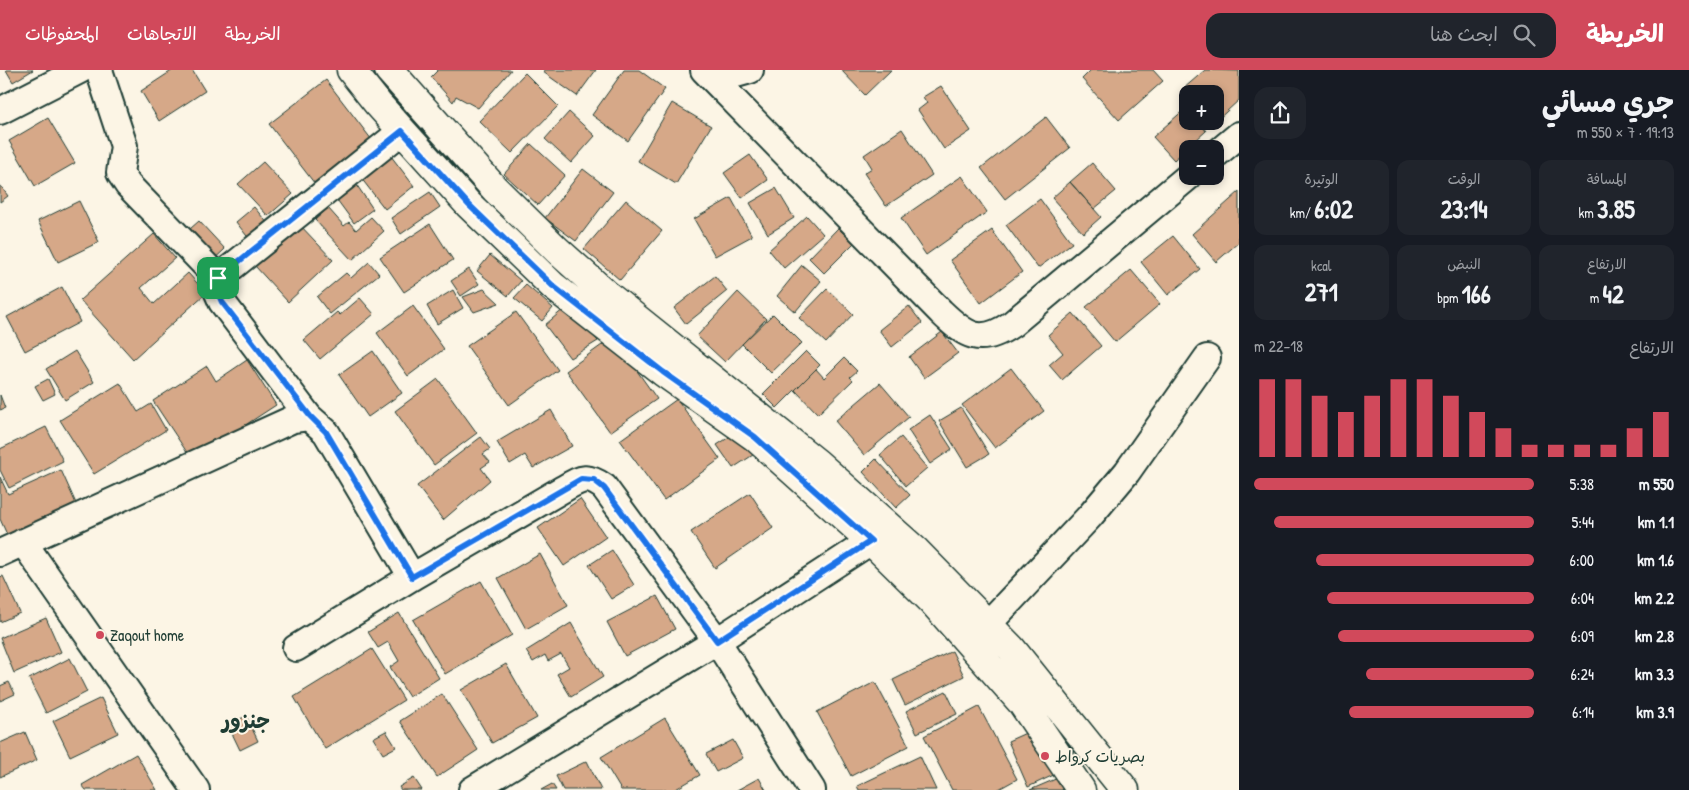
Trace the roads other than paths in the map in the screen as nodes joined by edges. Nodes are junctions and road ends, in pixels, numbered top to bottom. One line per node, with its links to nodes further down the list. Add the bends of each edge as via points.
1 (80, 70): 7 (street)
2 (99, 70): 12 (street, via 124,146 120,172 128,185)
3 (351, 70): 8 (street)
4 (389, 70): 18 (street, via 495,189 557,250 606,294 817,463 916,551)
5 (750, 70): 6 (street)
6 (710, 75): 11 (street, via 941,312 972,336 989,336 1012,324)
7 (0, 111)
8 (402, 131): 12 (street); 15 (street, via 468,204 553,286 663,372 755,437)
9 (1239, 135): 10 (street)
10 (1224, 148)
11 (1179, 185)
12 (218, 278): 14 (street, via 216,288 222,302)
13 (1207, 358): 18 (street, via 1127,472)
14 (310, 416): 16 (street, via 293,418); 17 (street, via 326,432)
15 (871, 541): 19 (street); 24 (street, via 932,601 1022,703)
16 (12, 548): 21 (street)
17 (412, 577): 19 (street, via 581,479 594,480 604,488); 20 (street)
18 (988, 624): 25 (street)
19 (717, 641): 22 (street); 23 (street)
20 (296, 648)
21 (196, 790)
22 (472, 790)
23 (812, 790)
24 (1081, 790)
25 (1125, 790)

